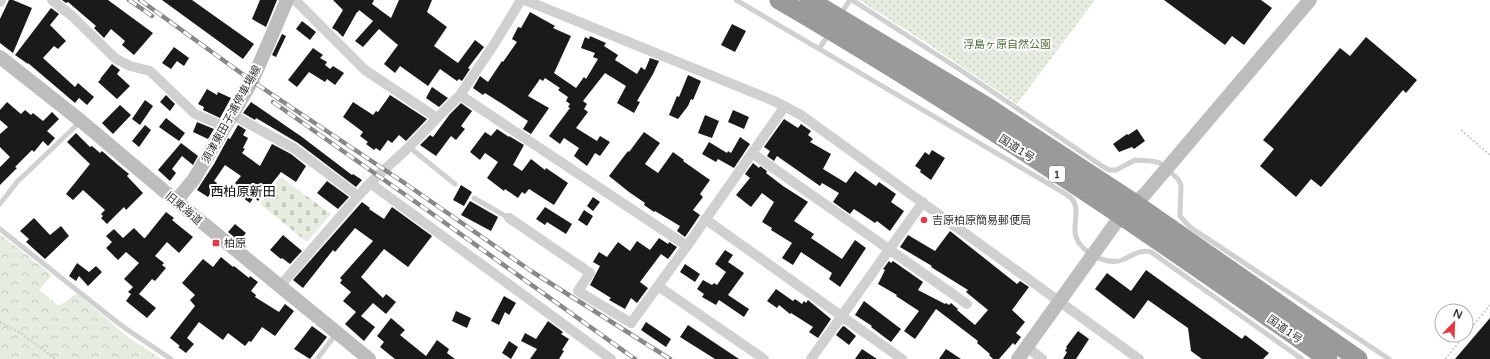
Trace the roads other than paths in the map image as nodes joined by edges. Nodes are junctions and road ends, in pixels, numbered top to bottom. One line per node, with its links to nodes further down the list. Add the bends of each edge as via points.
1 (52, 0): 20 (street, via 72,16 116,60 150,70 195,114)
2 (287, 0): 17 (main road, 須津東田子浦停車場線, via 252,81)
3 (295, 0): 18 (street, via 365,70)
4 (521, 0): 15 (street)
5 (525, 0): 16 (street)
6 (736, 0): 13 (lane)
7 (779, 0): 31 (highway, 国道1号 / 1)
8 (809, 0): 31 (highway, 国道1号 / 1, via 989,108)
9 (851, 0): 11 (lane); 23 (lane, via 1109,170 1116,170 1136,160 1160,163)
10 (1310, 0): 23 (main road)
11 (842, 12)
12 (825, 40): 13 (lane)
13 (819, 49): 37 (lane, via 1072,199 1076,210 1074,232 1078,241)
14 (0, 57): 19 (main road, 旧東海道)
15 (460, 95): 18 (street); 35 (street)
16 (785, 106): 22 (street); 29 (street)
17 (233, 114): 20 (main road, 須津東田子浦停車場線); 26 (street, via 295,149)
18 (437, 118): 21 (street)
19 (81, 121): 28 (main road, 旧東海道); 30 (lane, via 18,182)
20 (226, 127): 28 (main road, 須津東田子浦停車場線, via 194,179)
21 (409, 147): 24 (street); 25 (lane)
22 (752, 153): 33 (street); 36 (street)
23 (1167, 168): 31 (main road); 58 (lane, via 1181,185 1180,216 1190,227)
24 (370, 183): 26 (street); 48 (street)
25 (455, 184)
26 (358, 196): 38 (street)
27 (474, 198): 32 (lane)
28 (176, 201): 38 (main road, 旧東海道)
29 (923, 202): 36 (street); 40 (street)
30 (0, 204)
31 (1128, 209): 37 (main road); 56 (highway, 国道1号 / 1); 57 (highway, 国道1号 / 1)
32 (509, 218): 39 (street, via 590,273 578,291 631,323)
33 (705, 219): 35 (street); 42 (street)
34 (0, 229): 45 (lane, via 122,326)
35 (686, 246): 39 (street)
36 (890, 249): 41 (street); 42 (street)
37 (1092, 256): 40 (main road); 55 (lane, via 1114,261 1140,251 1151,252)
38 (280, 286): 43 (main road, 旧東海道)
39 (658, 286): 49 (street)
40 (1060, 301): 44 (main road); 54 (street)
41 (967, 304)
42 (841, 317): 50 (street); 51 (street)
43 (336, 333): 46 (lane); 47 (main road, 旧東海道)
44 (1027, 347): 52 (main road); 53 (street)
45 (171, 359)
46 (317, 359)
47 (369, 359)
48 (611, 359)
49 (764, 359)
50 (811, 359)
51 (902, 359)
52 (1018, 359)
53 (1042, 359)
54 (1139, 359)
55 (1302, 359)
56 (1328, 359)
57 (1358, 359)
58 (1389, 359)

